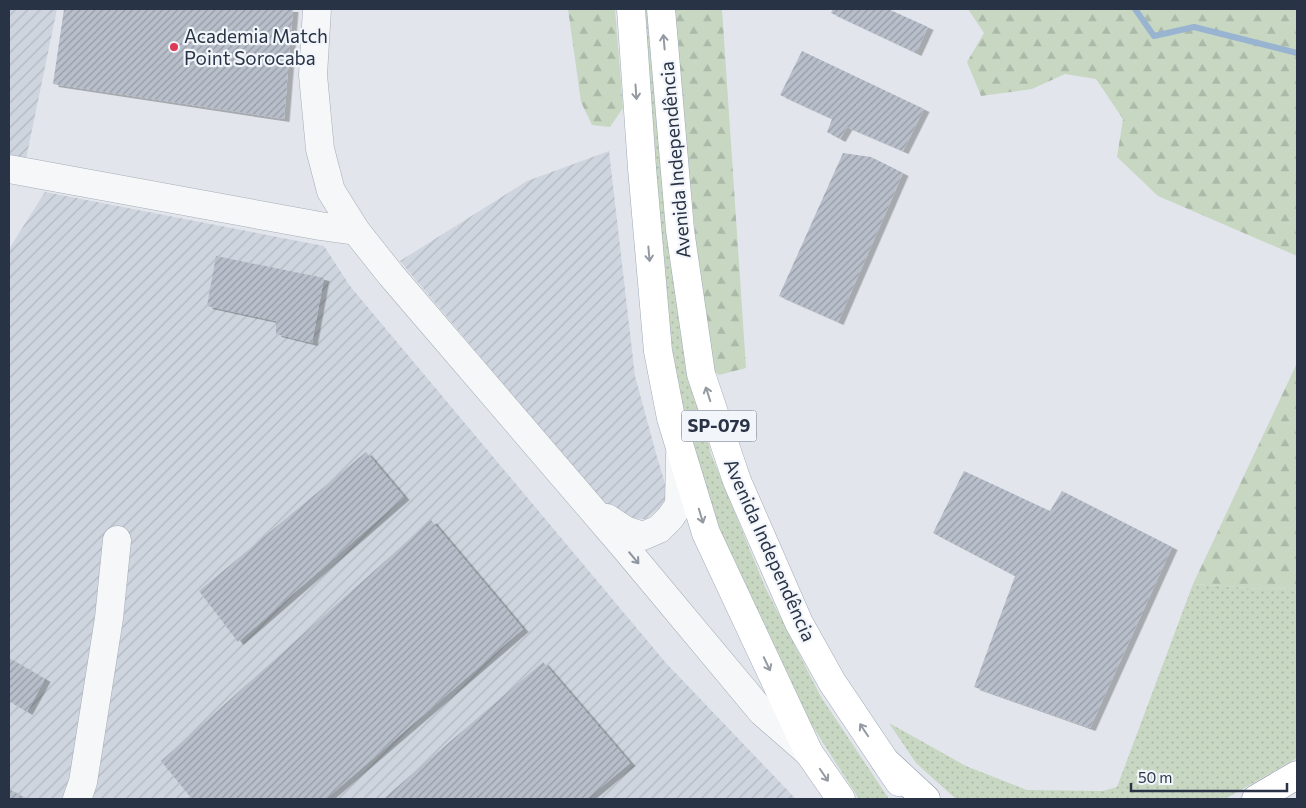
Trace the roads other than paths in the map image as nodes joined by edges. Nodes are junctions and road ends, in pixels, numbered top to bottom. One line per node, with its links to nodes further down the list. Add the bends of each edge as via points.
1 (317, 9): 5 (street, via 313,75 320,149 331,191)
2 (631, 9): 6 (main road, Avenida Independência / SP-079, one-way to 6, via 658,351 671,418)
3 (661, 9): 10 (main road, Avenida Independência / SP-079, one-way to 3, via 832,682 799,623 737,480 701,374 680,230)
4 (9, 168): 5 (street)
5 (356, 231): 7 (street)
6 (680, 445): 7 (street, via 680,505 659,529 644,536 625,530); 9 (main road, Avenida Independência / SP-079, one-way to 9, via 706,534)
7 (591, 508): 9 (street, one-way to 9, via 762,712)
8 (117, 540): 12 (street, via 109,618 83,782)
9 (809, 753): 13 (main road, Avenida Independência / SP-079, one-way to 13)
10 (885, 761): 14 (main road, Avenida Independência / SP-079); 15 (main road)
11 (1297, 775): 16 (main road)
12 (77, 799)
13 (840, 799)
14 (912, 799)
15 (926, 799)
16 (1256, 799)

